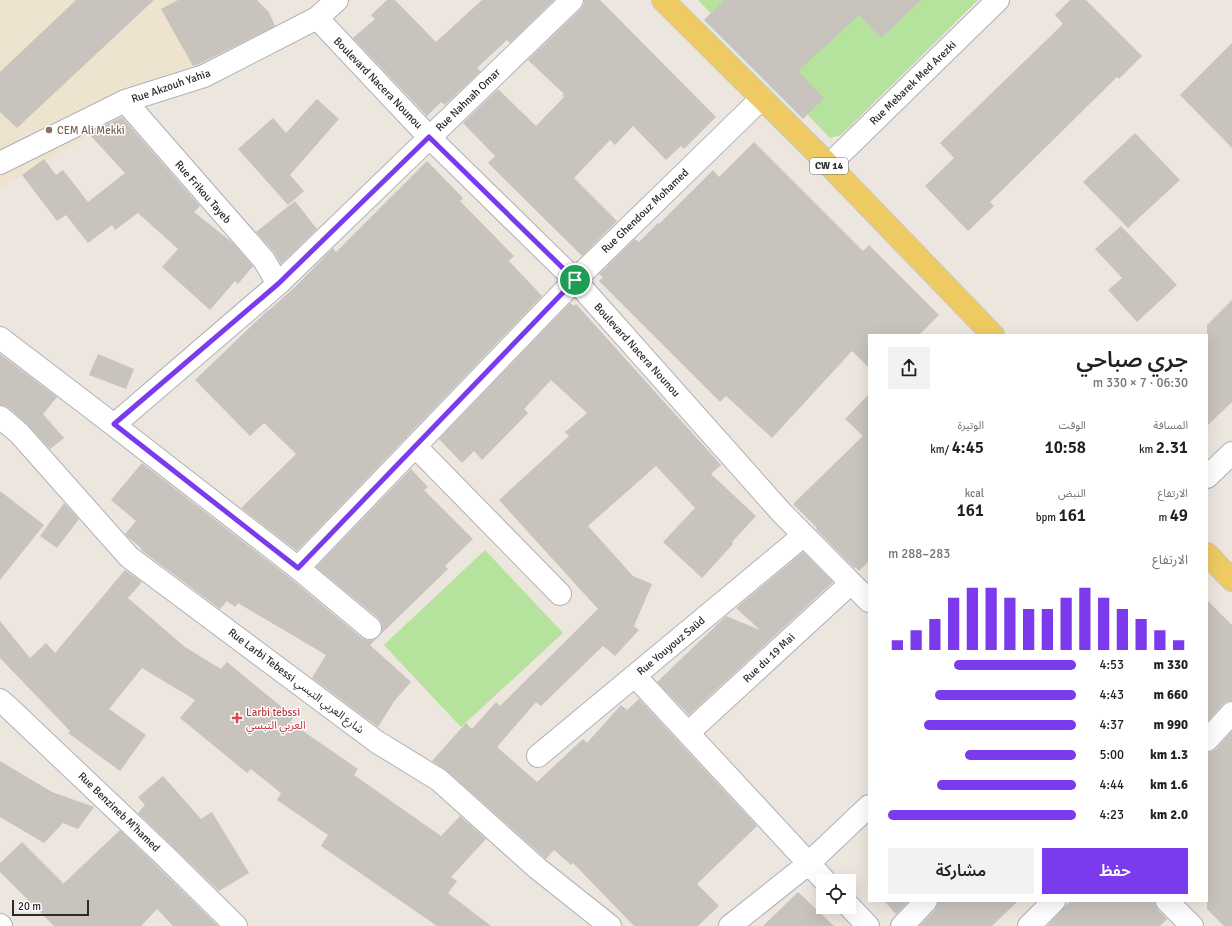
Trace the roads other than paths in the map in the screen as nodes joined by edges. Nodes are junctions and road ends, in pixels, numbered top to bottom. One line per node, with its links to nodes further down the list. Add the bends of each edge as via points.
1 (337, 0): 5 (street, Rue Akzouh Yahia)
2 (572, 0): 8 (street, Rue Nahnah Omar)
3 (663, 0): 6 (main road, CW 14)
4 (998, 0): 10 (street, Rue Mebarek Med Arezki)
5 (317, 18): 7 (street, Rue Akzouh Yahia, via 204,76); 8 (street, Boulevard Nacera Nounou)
6 (762, 98): 10 (main road, CW 14); 11 (street, Rue Ghendouz Mohamed)
7 (125, 102): 9 (street, Rue Akzouh Yahia); 12 (street, Rue Frikou Tayeb, via 264,260)
8 (429, 137): 11 (street, Boulevard Nacera Nounou); 12 (street, Rue Nahnah Omar)
9 (0, 163)
10 (829, 165): 13 (main road, CW 14)
11 (575, 280): 17 (street, Rue Ghendouz Mohamed); 20 (street, Boulevard Nacera Nounou)
12 (278, 284): 16 (street, Rue Nahnah Omar)
13 (992, 334)
14 (0, 338): 16 (street)
15 (0, 417): 42 (street, Rue Larbi Tebessi شارع العربي التبسي, via 19,433 129,557 377,742 439,780 537,868)
16 (114, 424): 22 (street)
17 (415, 446): 22 (street, Rue Ghendouz Mohamed); 25 (street)
18 (1232, 453): 19 (street)
19 (1208, 476)
20 (804, 535): 24 (street, Boulevard Nacera Nounou); 28 (street, Rue Youyouz Saüd)
21 (1208, 555): 23 (main road)
22 (298, 568): 27 (street)
23 (1232, 580)
24 (851, 583): 26 (street, Boulevard Nacera Nounou); 31 (street, Rue du 19 Mai)
25 (560, 594)
26 (868, 599)
27 (370, 628)
28 (635, 676): 31 (street); 33 (street, Rue Youyouz Saüd)
29 (0, 700): 41 (street, Rue Benzineb M'hamed)
30 (1232, 713): 32 (street)
31 (688, 733): 35 (street)
32 (1208, 739)
33 (538, 756)
34 (868, 807): 35 (street)
35 (808, 864): 36 (street); 43 (street)
36 (817, 874)
37 (925, 902): 45 (street)
38 (1053, 902): 46 (street)
39 (1168, 902): 47 (street)
40 (856, 913): 44 (street)
41 (236, 926)
42 (610, 926)
43 (730, 926)
44 (868, 926)
45 (902, 926)
46 (1029, 926)
47 (1192, 926)

